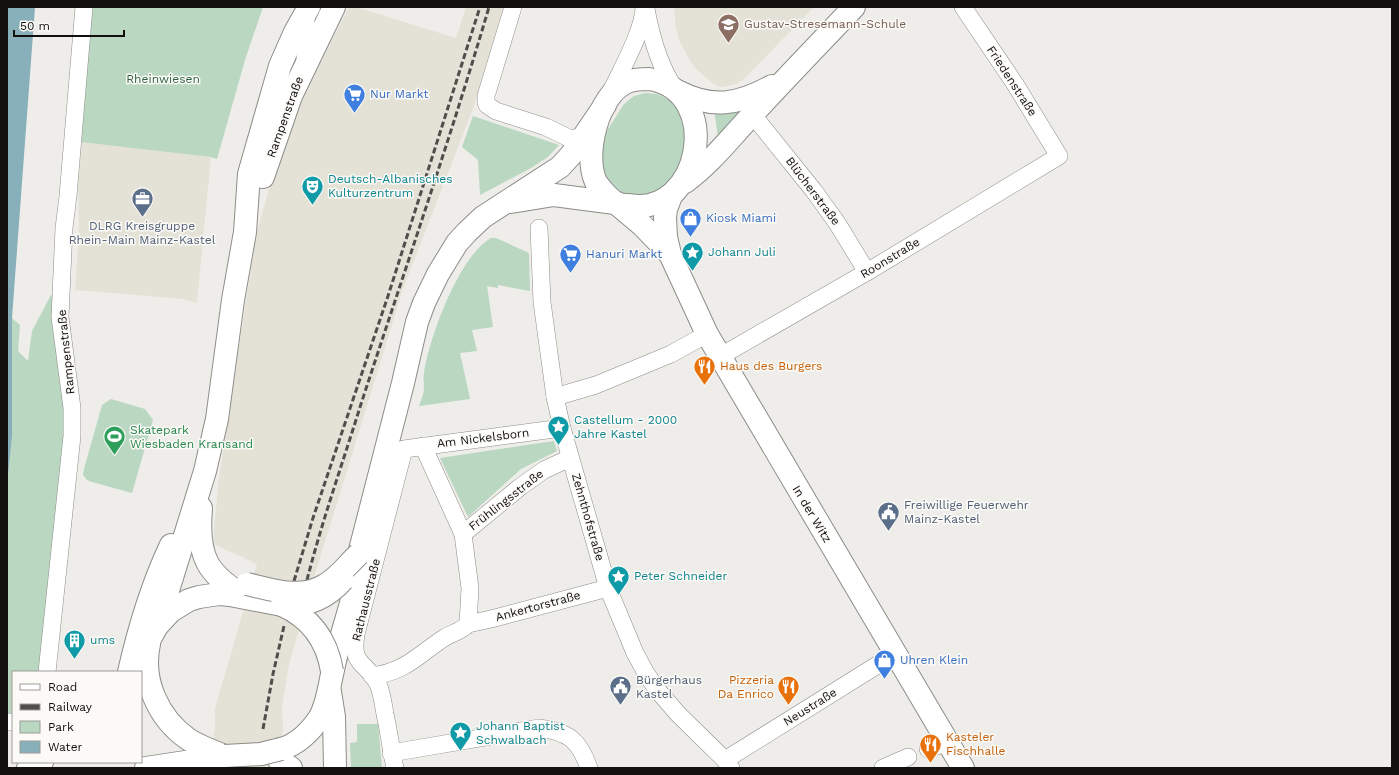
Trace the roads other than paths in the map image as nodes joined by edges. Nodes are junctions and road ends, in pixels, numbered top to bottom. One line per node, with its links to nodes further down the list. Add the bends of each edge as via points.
1 (84, 7): 38 (street, Rampenstraße, via 64,228 60,317 72,408 72,436)
2 (334, 7): 8 (main road, Rampenstraße)
3 (513, 7): 13 (street, via 486,96 487,105 496,111 546,127 571,139)
4 (645, 7): 10 (street, via 659,57); 11 (street, via 636,38)
5 (854, 7): 9 (main road)
6 (963, 7): 14 (street, Friedenstraße, via 1015,84)
7 (307, 8): 8 (street); 19 (main road, Rampenstraße, via 280,66 249,174)
8 (305, 64): 19 (main road, Rampenstraße, via 282,120)
9 (787, 78): 10 (main road, via 757,95 727,103 708,103); 12 (main road)
10 (676, 90): 11 (main road, via 657,80 633,80 618,88); 15 (main road, via 689,108 696,130 696,143 690,168)
11 (606, 103): 13 (main road); 17 (main road, via 595,131 591,163 597,184)
12 (752, 114): 15 (main road, via 698,173); 21 (street, Blücherstraße, via 814,191)
13 (584, 136): 16 (main road, via 560,167)
14 (1059, 156): 21 (street, Roonstraße)
15 (678, 188): 17 (main road, via 657,203 646,206); 20 (main road, In der Witz, via 669,201 665,218)
16 (506, 203): 17 (main road, via 554,195); 31 (main road, via 483,217 457,243 426,298 417,322)
17 (616, 203): 20 (main road, In der Witz)
18 (539, 228): 24 (street, Zehnthofstraße, via 542,302)
19 (245, 232): 29 (main road, Rampenstraße, via 217,419)
20 (670, 254): 22 (main road, In der Witz)
21 (867, 272): 23 (street, Roonstraße)
22 (706, 334): 23 (main road, In der Witz); 24 (street, via 671,354 596,385)
23 (719, 357): 37 (main road, In der Witz)
24 (555, 397): 25 (street, Zehnthofstraße)
25 (562, 428): 26 (street, Am Nickelsborn); 28 (street, Zehnthofstraße)
26 (422, 446): 27 (street, Am Nickelsborn); 30 (street)
27 (404, 449): 41 (street, Rathausstraße, via 354,646 359,662)
28 (570, 458): 30 (street, Frühlingsstraße, via 544,470); 32 (street, Zehnthofstraße)
29 (205, 471): 33 (main road, via 201,544 206,559); 36 (main road, Rampenstraße); 39 (main road, Rampenstraße, via 158,573 136,640)
30 (462, 534): 35 (street, Frühlingsstraße, via 470,588)
31 (359, 554): 33 (main road, bridge, via 335,578 310,591); 34 (main road, bridge, via 352,568 329,594 311,603); 42 (main road, bridge, via 357,578)
32 (608, 588): 35 (street, Ankertorstraße); 48 (street, Zehnthofstraße, via 647,675 678,714)
33 (246, 594): 34 (main road); 36 (main road, via 199,597 171,611)
34 (282, 606): 42 (main road, bridge, via 301,616 317,631 327,650)
35 (466, 625): 41 (street, Ankertorstraße, via 404,667)
36 (154, 632): 40 (main road); 43 (main road, via 148,651 148,674 159,708 180,733)
37 (895, 654): 48 (street, Neustraße); 55 (main road, In der Witz, via 938,746)
38 (47, 671)
39 (129, 671)
40 (133, 671)
41 (372, 676): 46 (street, Rathausstraße, via 381,691)
42 (327, 704): 45 (main road, via 304,737); 51 (main road); 52 (main road)
43 (216, 755): 45 (main road, bridge); 50 (main road)
44 (908, 757): 54 (street)
45 (278, 758)
46 (393, 760): 53 (street, via 539,728 563,733 579,745)
47 (40, 763): 49 (main road)
48 (728, 764)
49 (28, 768)
50 (151, 768)
51 (323, 768)
52 (335, 768)
53 (589, 768)
54 (883, 768)
55 (963, 768)

